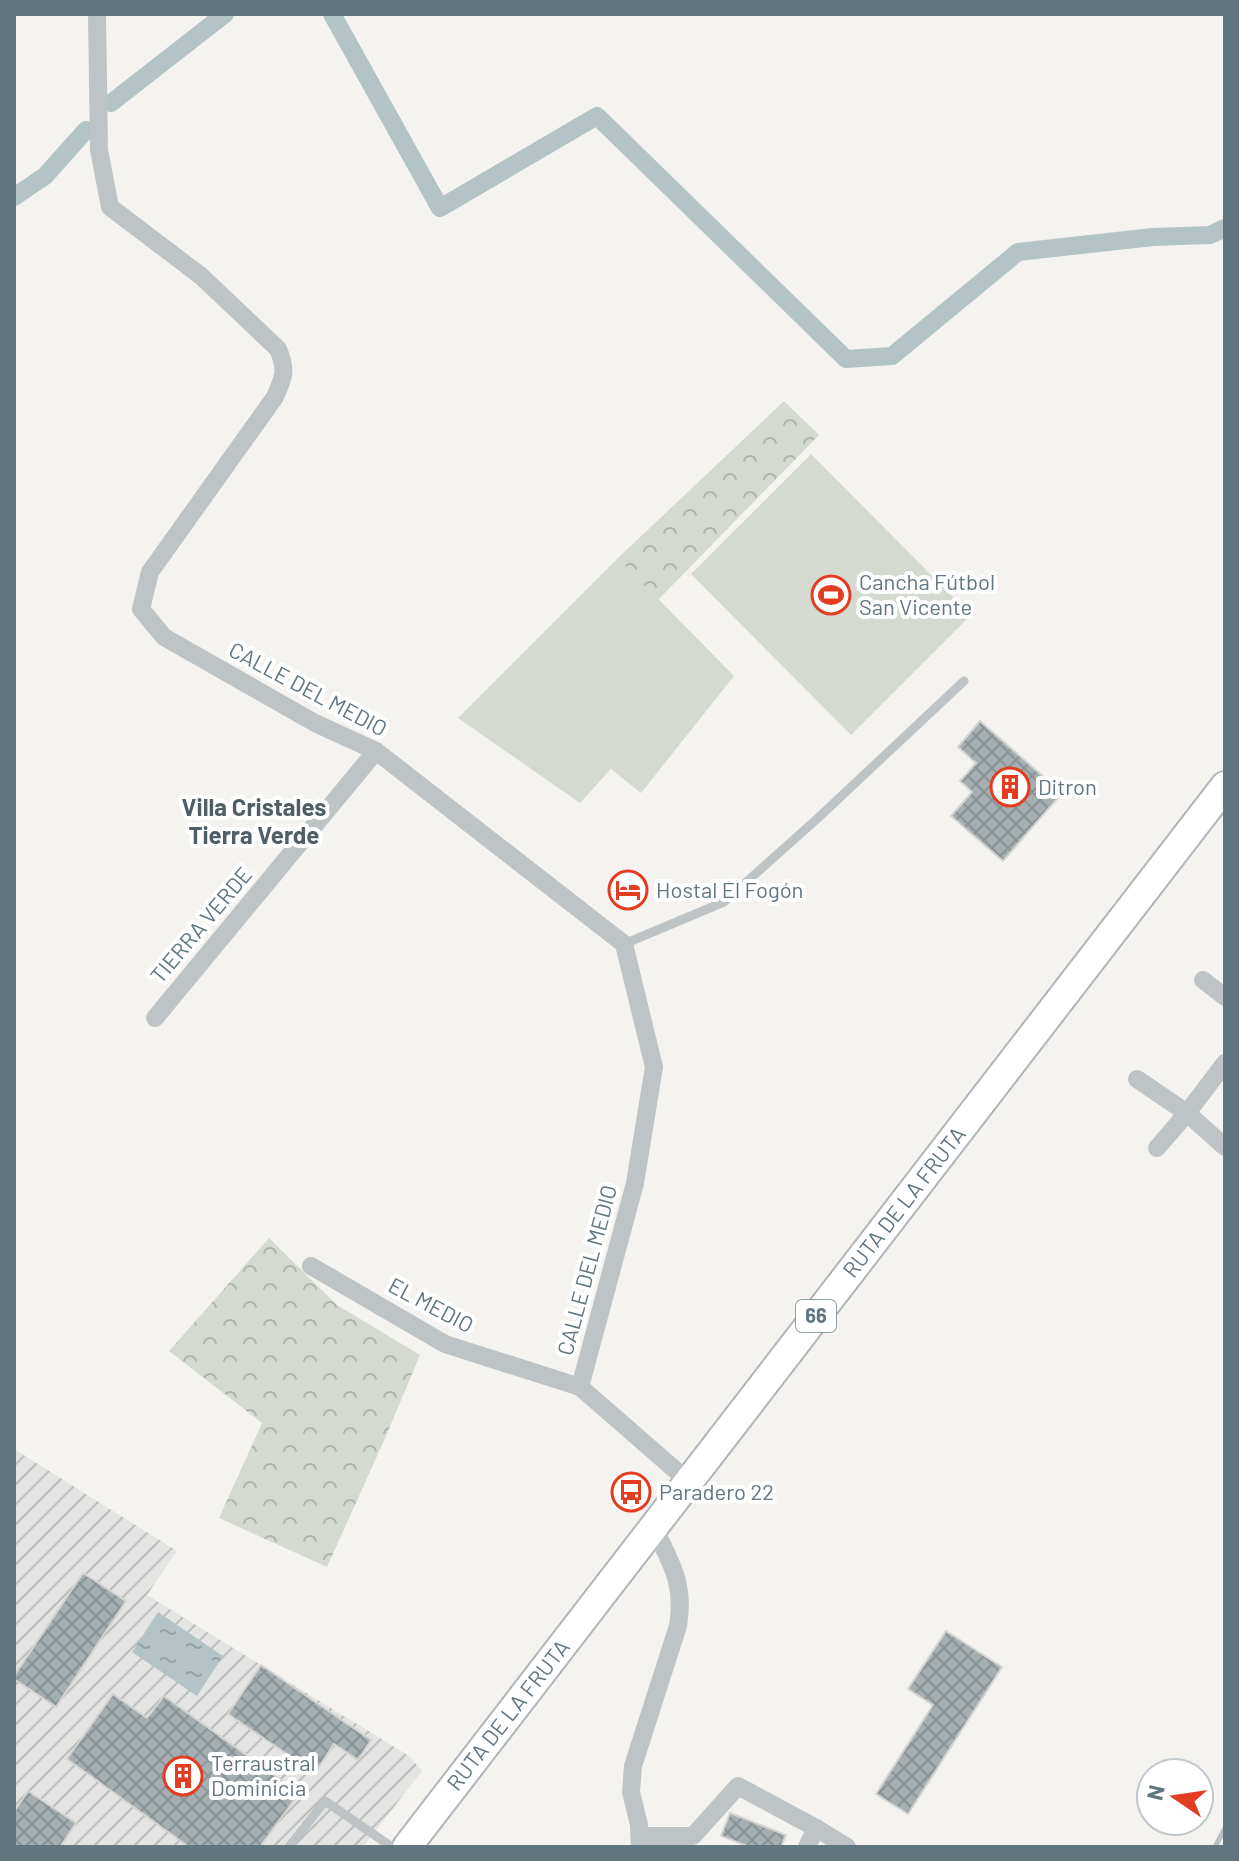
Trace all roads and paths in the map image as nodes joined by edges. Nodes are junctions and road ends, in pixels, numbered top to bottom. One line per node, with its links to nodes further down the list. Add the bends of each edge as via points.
1 (97, 14): 3 (street, CALLE DEL MEDIO, via 99,150 110,207 201,276 278,349 284,364 275,397 150,572 141,609 164,637 315,723)
2 (964, 681): 5 (lane, via 724,902)
3 (376, 751): 5 (street, CALLE DEL MEDIO); 8 (street, TIERRA VERDE)
4 (1225, 786): 16 (highway, RUTA DE LA FRUTA / 66)
5 (624, 944): 15 (street, CALLE DEL MEDIO, via 654,1067 635,1183)
6 (1203, 980): 7 (street)
7 (1225, 997)
8 (155, 1018)
9 (1225, 1063): 11 (street)
10 (1137, 1079): 11 (street)
11 (1187, 1113): 12 (street); 13 (street)
12 (1225, 1147)
13 (1157, 1148)
14 (311, 1266): 15 (street, EL MEDIO, via 445,1344)
15 (580, 1387): 16 (street, CALLE DEL MEDIO)
16 (688, 1481): 17 (highway, RUTA DE LA FRUTA / 66)
17 (653, 1526): 19 (street, via 676,1573 680,1601 678,1626 633,1766 631,1792); 22 (highway, RUTA DE LA FRUTA / 66)
18 (816, 1828): 19 (street, via 738,1786 693,1836); 23 (street); 24 (street)
19 (640, 1842)
20 (289, 1847): 21 (lane, via 325,1801)
21 (392, 1847)
22 (407, 1847)
23 (807, 1847)
24 (847, 1847)

